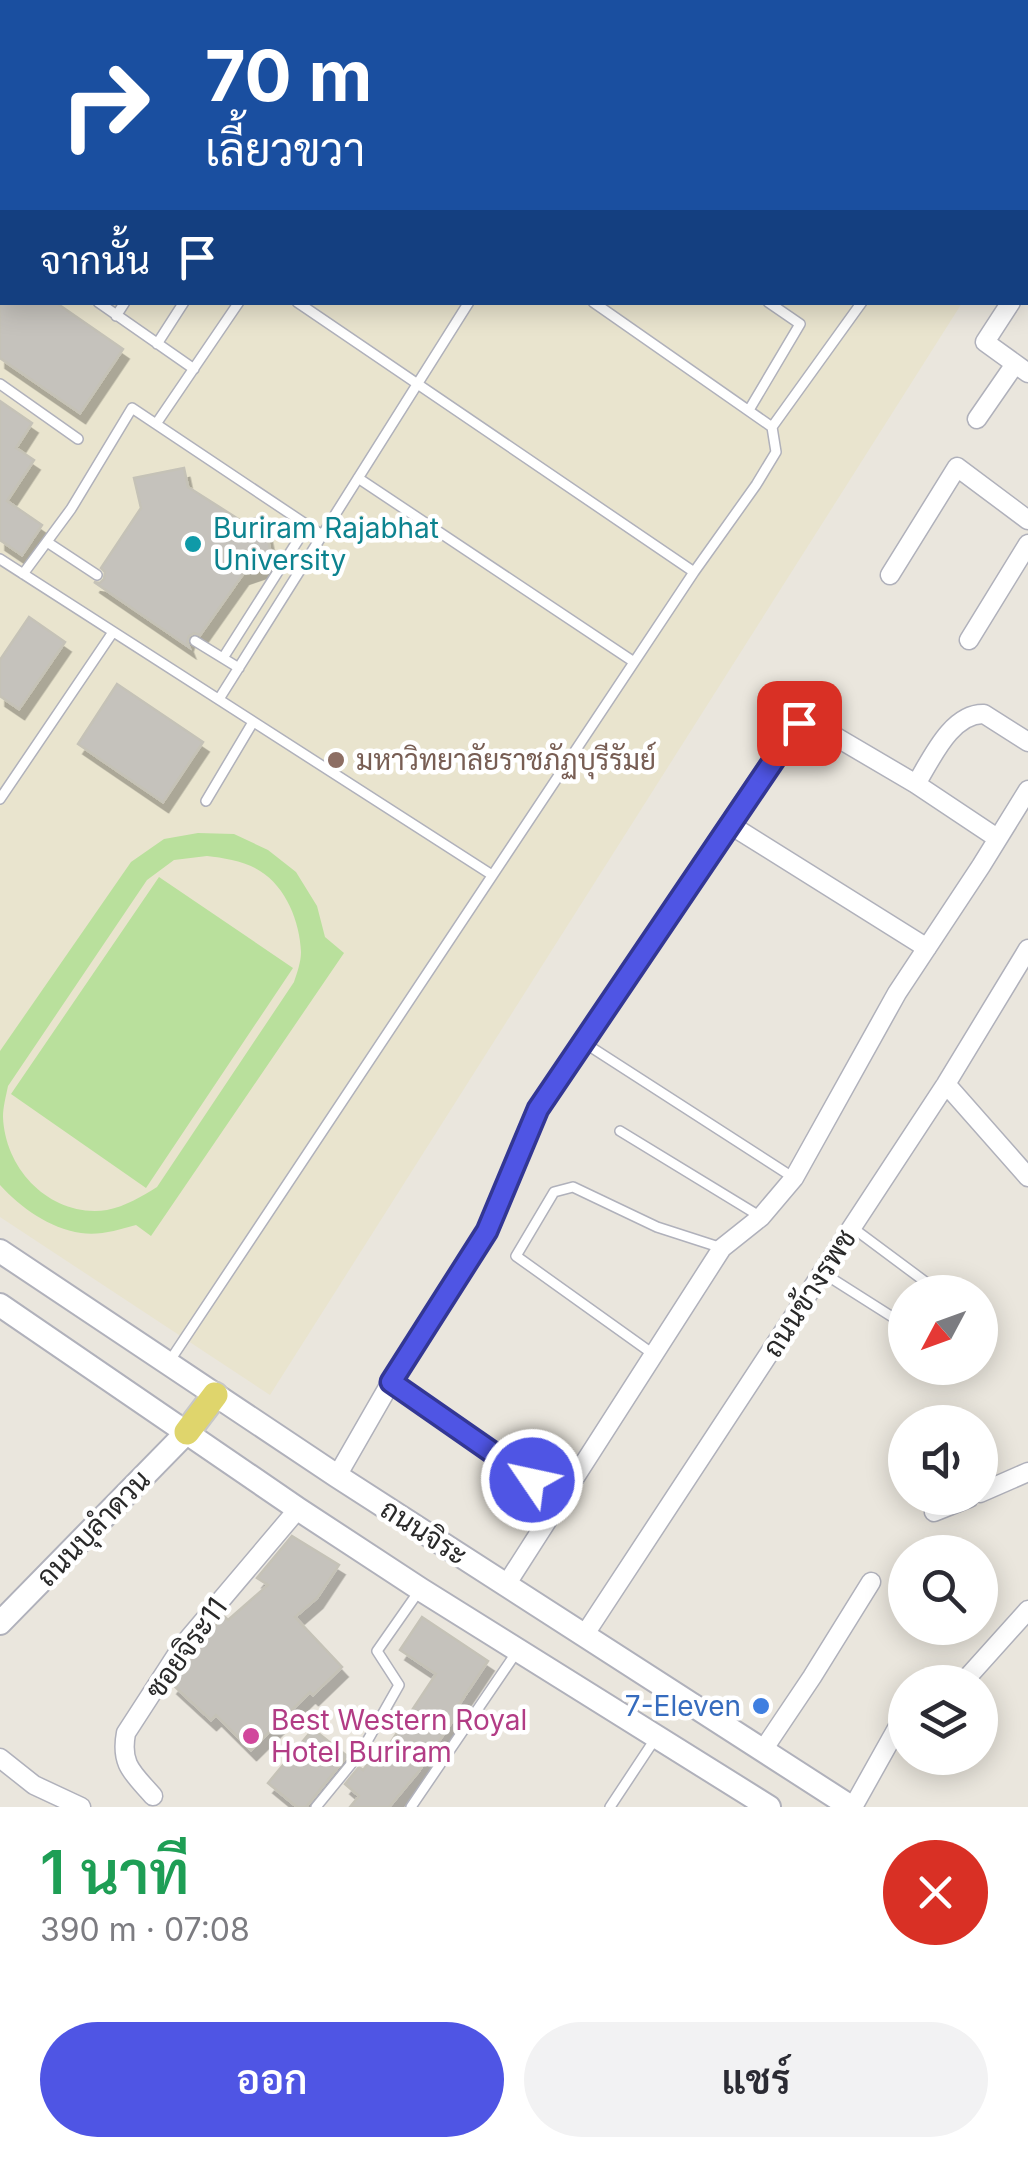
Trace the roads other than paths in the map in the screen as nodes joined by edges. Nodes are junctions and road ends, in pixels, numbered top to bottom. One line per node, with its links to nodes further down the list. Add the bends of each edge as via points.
1 (102, 305): 11 (lane)
2 (123, 305): 11 (lane)
3 (182, 305): 12 (lane)
4 (237, 305): 14 (lane)
5 (301, 305): 16 (lane)
6 (467, 305): 16 (lane)
7 (597, 305): 17 (lane)
8 (772, 305): 17 (lane, via 800,324)
9 (860, 305): 20 (lane)
10 (1009, 305): 13 (street, via 985,342)
11 (116, 316): 12 (lane)
12 (157, 344): 14 (lane)
13 (1022, 368): 18 (street)
14 (194, 369): 19 (lane)
15 (0, 384): 21 (lane)
16 (417, 385): 22 (lane); 29 (lane)
17 (749, 410): 20 (lane)
18 (977, 419)
19 (156, 424): 24 (lane); 26 (lane, via 132,408)
20 (772, 427): 29 (lane, via 776,452)
21 (78, 438)
22 (358, 478): 25 (lane); 37 (lane)
23 (1028, 520): 32 (street, via 957,467)
24 (307, 526): 25 (lane); 36 (lane)
25 (322, 536): 38 (lane)
26 (47, 542): 30 (lane); 31 (lane)
27 (1028, 544): 34 (street)
28 (0, 558): 30 (lane)
29 (694, 572): 37 (lane)
30 (23, 574): 33 (lane)
31 (97, 575)
32 (890, 575)
33 (113, 632): 39 (lane); 44 (lane)
34 (969, 640)
35 (195, 642): 36 (lane)
36 (222, 658): 38 (lane)
37 (634, 662): 48 (lane)
38 (239, 668): 39 (lane)
39 (219, 699): 40 (lane)
40 (253, 722): 45 (lane); 48 (lane)
41 (1028, 742): 42 (street, via 975,714 947,737)
42 (916, 784): 46 (street, via 814,724 799,723); 47 (street)
43 (1028, 790): 47 (street)
44 (0, 799)
45 (206, 801)
46 (729, 824): 49 (street); 51 (street)
47 (997, 838): 49 (street)
48 (492, 875): 65 (lane)
49 (927, 948): 55 (street)
50 (1028, 949): 52 (street, ถนนข้างรพช)
51 (582, 1042): 55 (lane); 66 (street, via 538,1109 487,1231)
52 (946, 1084): 54 (street); 57 (street, ถนนข้างรพช)
53 (620, 1131): 56 (lane)
54 (1028, 1177)
55 (794, 1178): 56 (street)
56 (761, 1218): 58 (street)
57 (852, 1227): 60 (street, ถนนข้างรพช); 61 (lane)
58 (722, 1248): 64 (street); 64 (lane, via 657,1228 573,1187 554,1192 516,1256)
59 (0, 1251): 65 (main road, ถนนจิระ)
60 (823, 1273): 63 (lane); 79 (street, ถนนข้างรพช)
61 (916, 1275)
62 (0, 1305): 68 (main road, ถนนจิระ)
63 (888, 1313)
64 (654, 1354): 72 (street)
65 (168, 1362): 67 (main road, ถนนจิระ)
66 (391, 1382): 70 (street); 72 (street)
67 (215, 1395): 68 (main road); 70 (main road, ถนนจิระ)
68 (187, 1432): 73 (main road, ถนนจิระ); 78 (main road, ถนนบุลำดวน)
69 (1028, 1472): 71 (street)
70 (337, 1476): 75 (main road, ถนนจิระ)
71 (998, 1484)
72 (561, 1499): 75 (street)
73 (298, 1510): 76 (main road, ถนนจิระ); 86 (street, ซอยจิระ11, via 183,1645 126,1733 126,1766)
74 (871, 1582): 84 (street)
75 (506, 1585): 79 (main road, ถนนจิระ)
76 (420, 1590): 80 (main road, ถนนจิระ); 89 (lane, via 377,1650 399,1685 360,1752)
77 (1028, 1610): 81 (street)
78 (0, 1624)
79 (585, 1634): 84 (main road, ถนนจิระ)
80 (518, 1650): 82 (main road, ถนนจิระ); 90 (lane)
81 (978, 1665)
82 (656, 1737): 87 (main road, ถนนจิระ); 91 (lane)
83 (888, 1744): 92 (street)
84 (763, 1750): 92 (main road, ถนนจิระ)
85 (0, 1758): 88 (street, via 34,1785)
86 (154, 1796)
87 (756, 1804)
88 (81, 1807)
89 (316, 1807)
90 (411, 1807)
91 (610, 1807)
92 (852, 1807)

